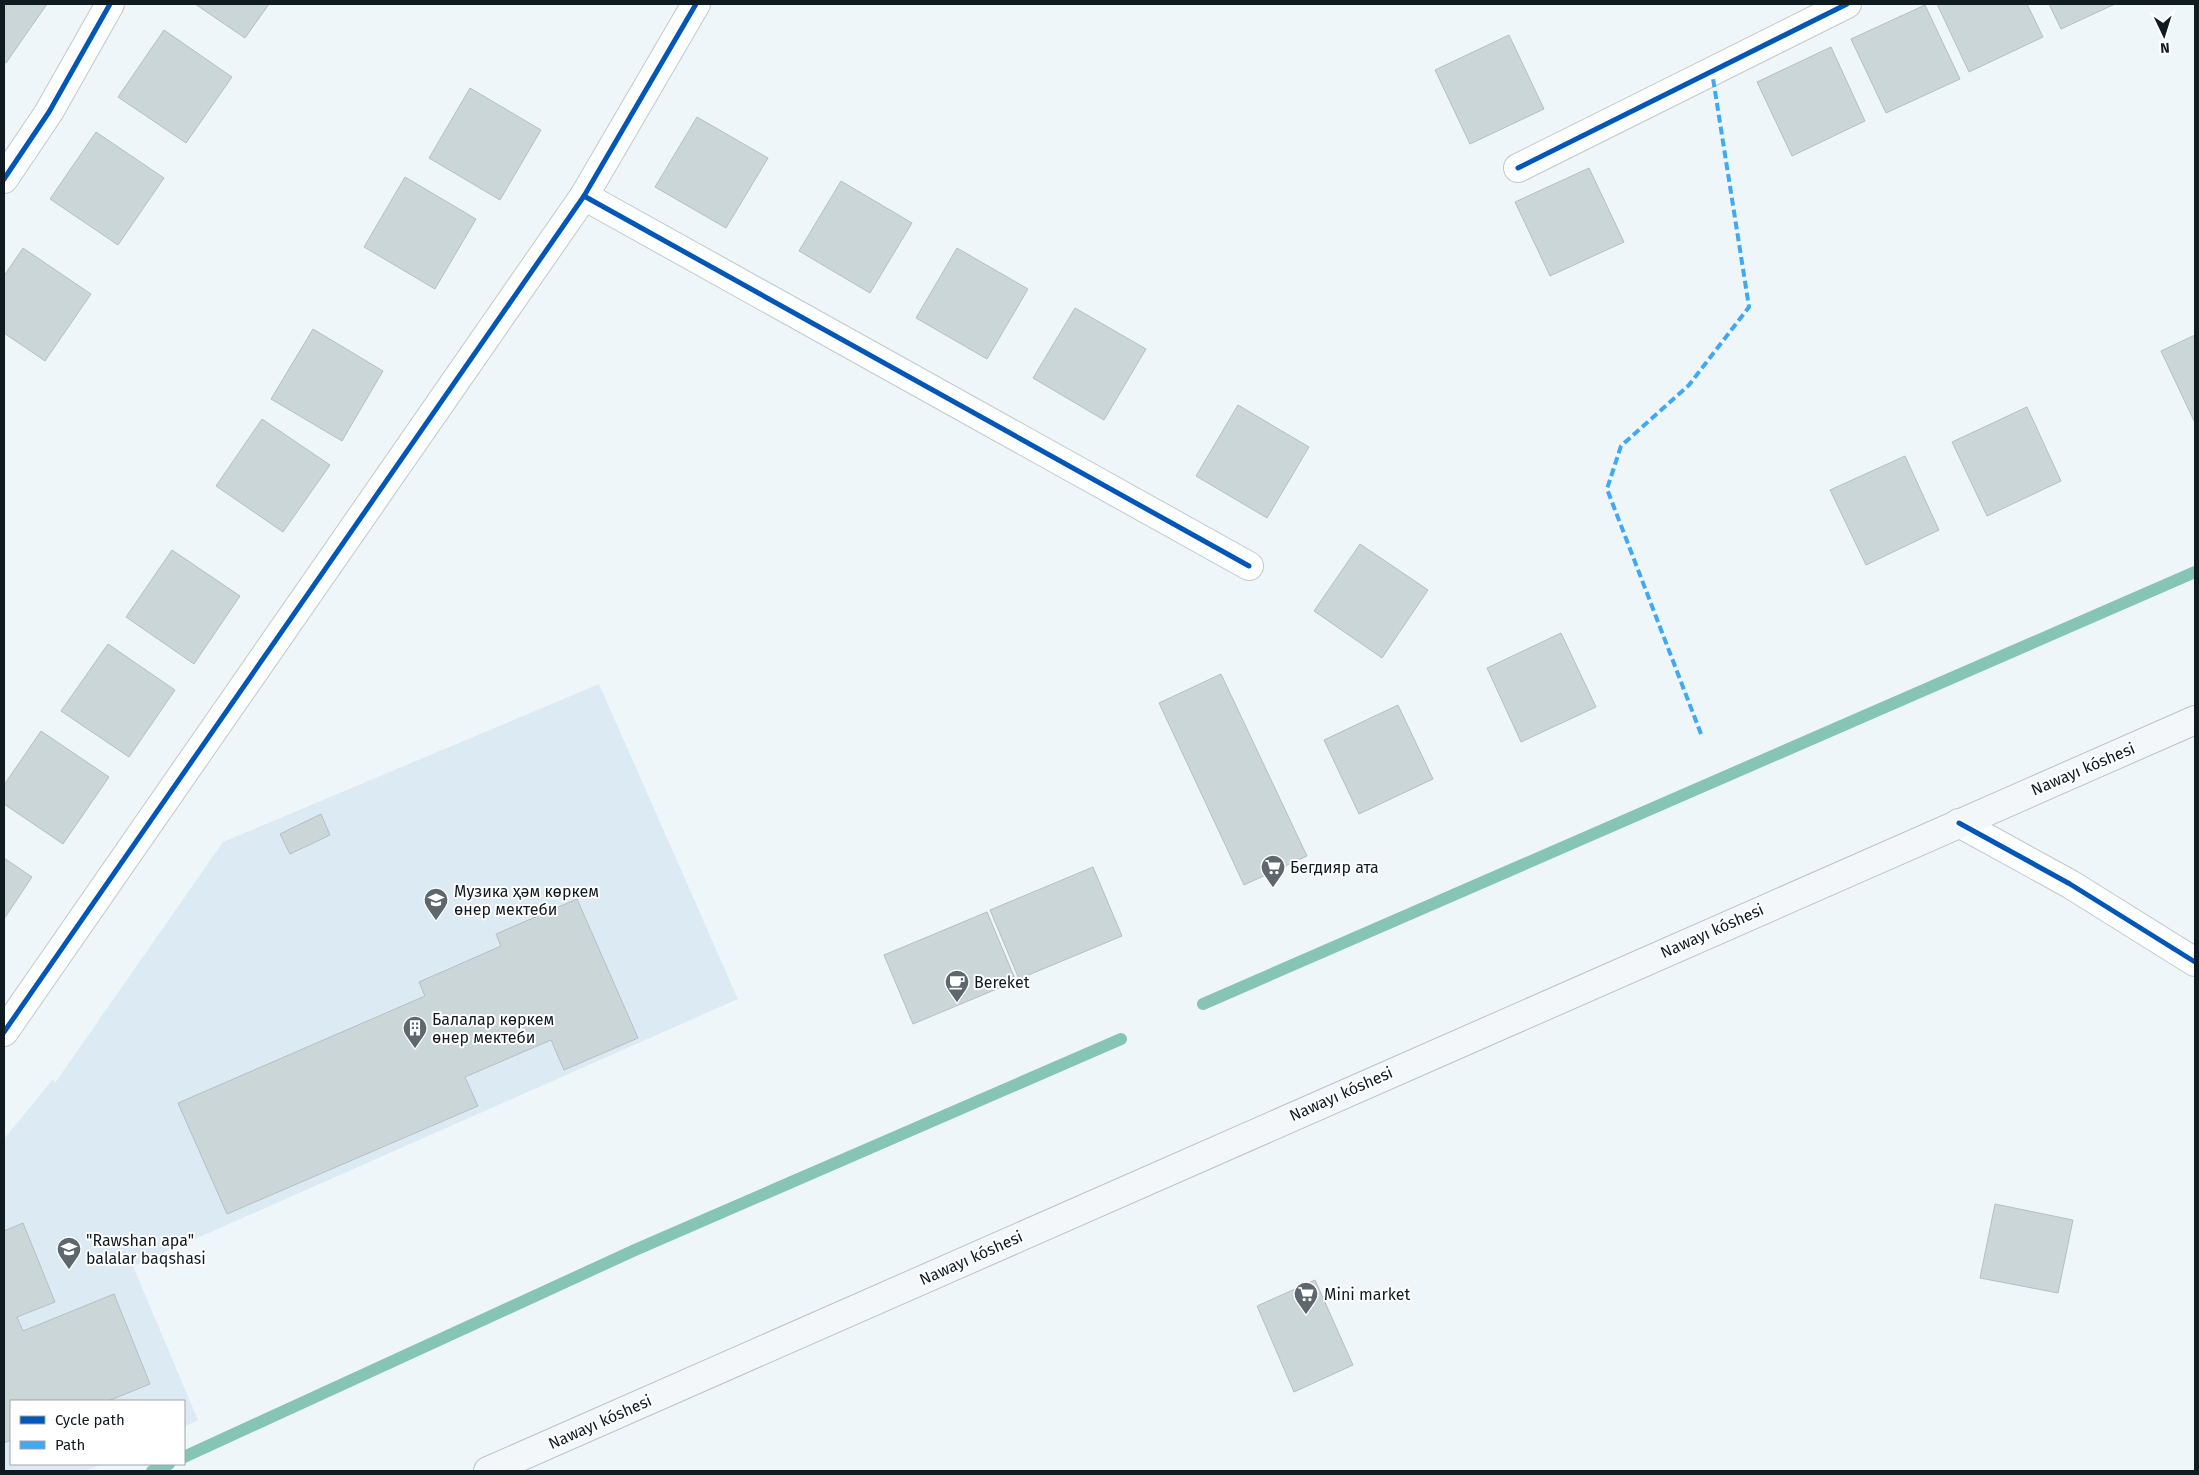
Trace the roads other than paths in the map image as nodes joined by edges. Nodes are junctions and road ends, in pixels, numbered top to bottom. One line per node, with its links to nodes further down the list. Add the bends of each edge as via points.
1 (110, 4): 5 (street, via 49,112)
2 (696, 4): 6 (street)
3 (1847, 4): 4 (street)
4 (1518, 168)
5 (4, 178)
6 (584, 196): 7 (street); 11 (street)
7 (1248, 566)
8 (2195, 720): 9 (main road, Nawayı kóshesi)
9 (1959, 823): 10 (street, via 2070,884); 12 (main road, Nawayı kóshesi)
10 (2195, 962)
11 (4, 1032)
12 (488, 1471)

